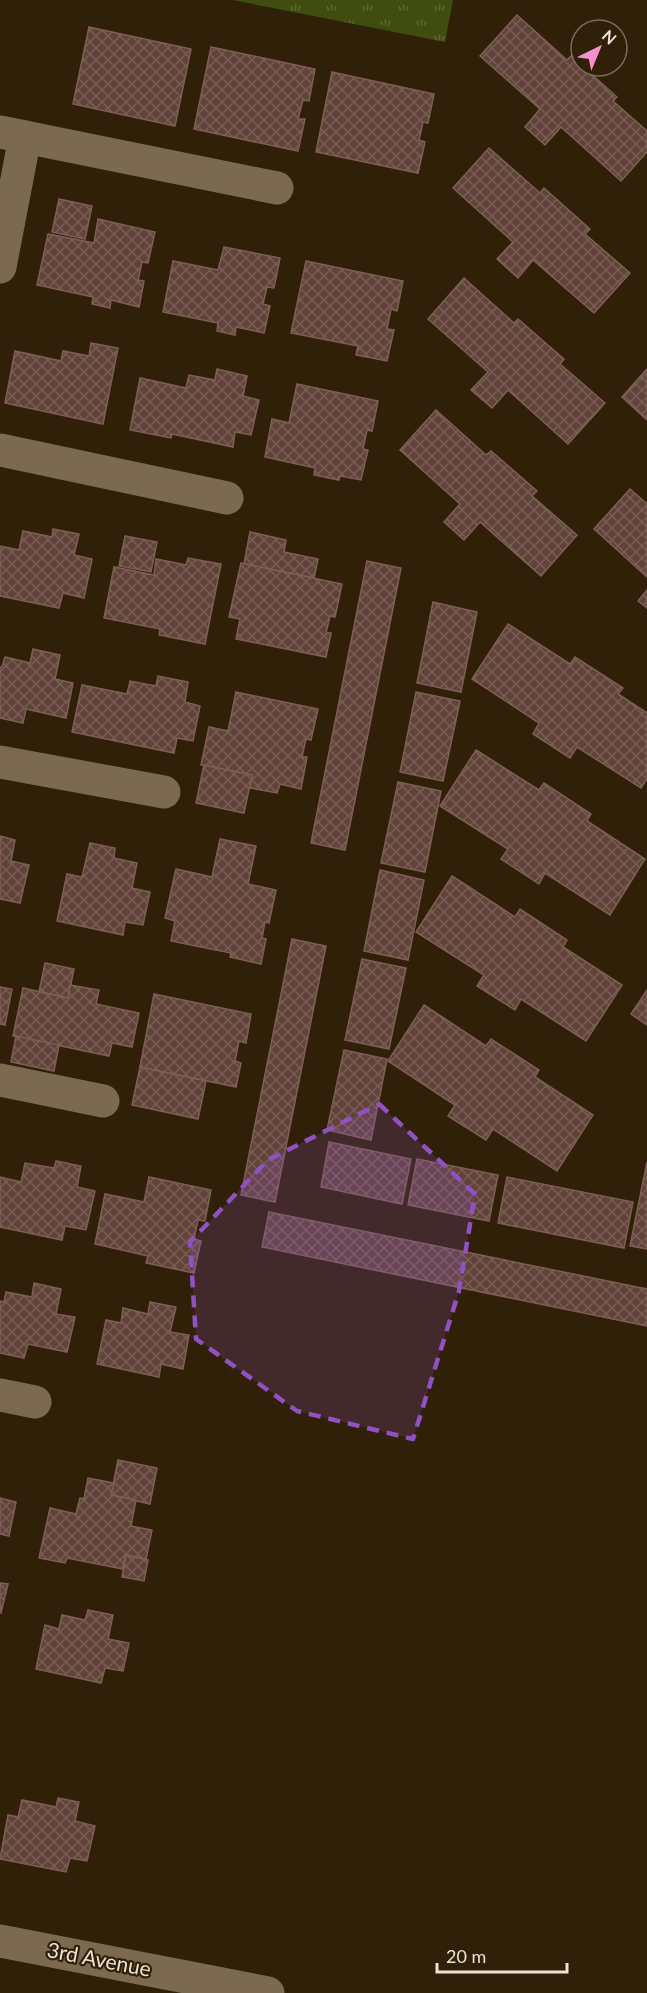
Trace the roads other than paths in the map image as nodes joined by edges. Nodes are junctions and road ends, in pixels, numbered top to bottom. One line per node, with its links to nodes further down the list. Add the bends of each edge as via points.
1 (13, 135): 2 (street); 3 (street)
2 (277, 188)
3 (0, 267)
4 (0, 450): 5 (street)
5 (227, 498)
6 (0, 762): 7 (street)
7 (164, 792)
8 (0, 1080): 9 (street)
9 (103, 1101)
10 (0, 1395): 11 (street)
11 (35, 1402)
12 (0, 1941): 13 (street, 3rd Avenue)
13 (268, 1993)

